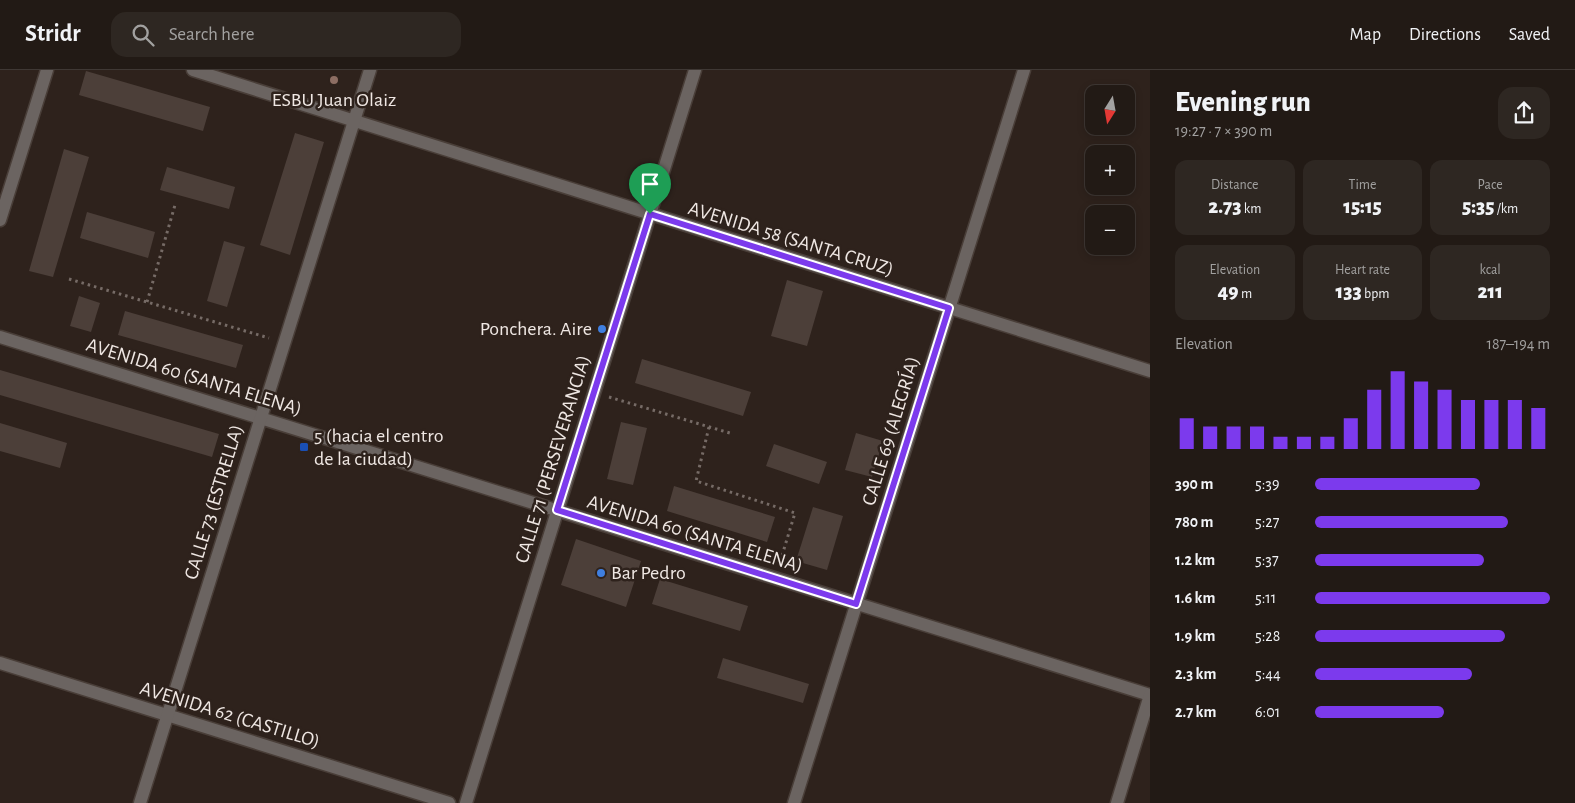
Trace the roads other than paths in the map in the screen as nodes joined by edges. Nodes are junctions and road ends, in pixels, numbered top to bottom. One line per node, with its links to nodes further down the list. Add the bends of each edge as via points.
1 (47, 70): 8 (street)
2 (193, 70): 6 (street, AVENIDA 58 (SANTA CRUZ))
3 (370, 70): 6 (street, CALLE 73 (ESTRELLA))
4 (695, 70): 7 (street, CALLE 71 (PERSEVERANCIA))
5 (1024, 70): 9 (street, CALLE 69 (ALEGRÍA))
6 (354, 121): 7 (street, AVENIDA 58 (SANTA CRUZ)); 12 (street, CALLE 73 (ESTRELLA))
7 (650, 214): 9 (street, AVENIDA 58 (SANTA CRUZ)); 13 (street, CALLE 71 (PERSEVERANCIA))
8 (0, 220)
9 (949, 308): 11 (street, AVENIDA 58 (SANTA CRUZ)); 14 (street, CALLE 69 (ALEGRÍA))
10 (0, 337): 12 (street, AVENIDA 60 (SANTA ELENA))
11 (1150, 371)
12 (261, 418): 13 (street, AVENIDA 60 (SANTA ELENA)); 17 (street, CALLE 73 (ESTRELLA))
13 (557, 510): 14 (street, AVENIDA 60 (SANTA ELENA)); 20 (street, CALLE 71 (PERSEVERANCIA))
14 (856, 604): 16 (street, AVENIDA 60 (SANTA ELENA)); 21 (street, CALLE 69 (ALEGRÍA))
15 (0, 663): 17 (street, AVENIDA 62 (CASTILLO))
16 (1150, 695): 22 (street)
17 (167, 715): 18 (street, CALLE 73 (ESTRELLA)); 19 (street, AVENIDA 62 (CASTILLO))
18 (140, 803)
19 (449, 803)
20 (466, 803)
21 (794, 803)
22 (1117, 803)

